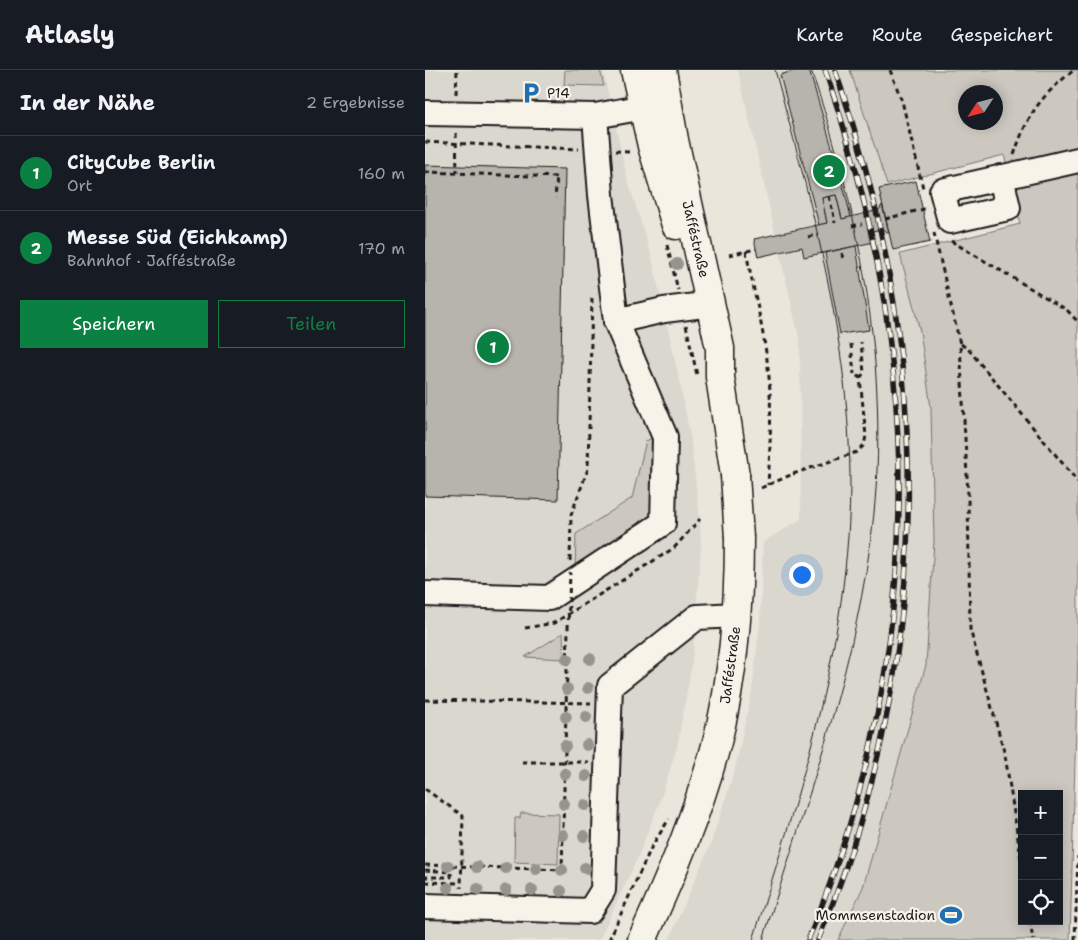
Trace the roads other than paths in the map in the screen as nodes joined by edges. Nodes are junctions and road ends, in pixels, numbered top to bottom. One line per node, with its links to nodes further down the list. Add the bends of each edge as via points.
1 (635, 70): 3 (main road, Jafféstraße)
2 (662, 70): 3 (main road, Jafféstraße)
3 (655, 104): 5 (lane); 8 (main road, Jafféstraße); 10 (main road, Jafféstraße, via 720,348)
4 (425, 113): 5 (lane)
5 (595, 116): 9 (lane)
6 (1078, 160): 7 (lane)
7 (1001, 176): 7 (lane, via 1008,208 950,221 932,207 942,191)
8 (696, 306): 9 (lane); 10 (main road, Jafféstraße, via 705,347)
9 (616, 321): 11 (lane, via 665,437 663,524 549,598)
10 (720, 377): 12 (main road, Jafféstraße, bridge, via 735,475 739,538)
11 (425, 594)
12 (737, 615): 13 (lane, via 697,617 610,686 603,890 590,910); 14 (main road, Jafféstraße, via 731,668 706,780)
13 (425, 906)
14 (642, 940)

